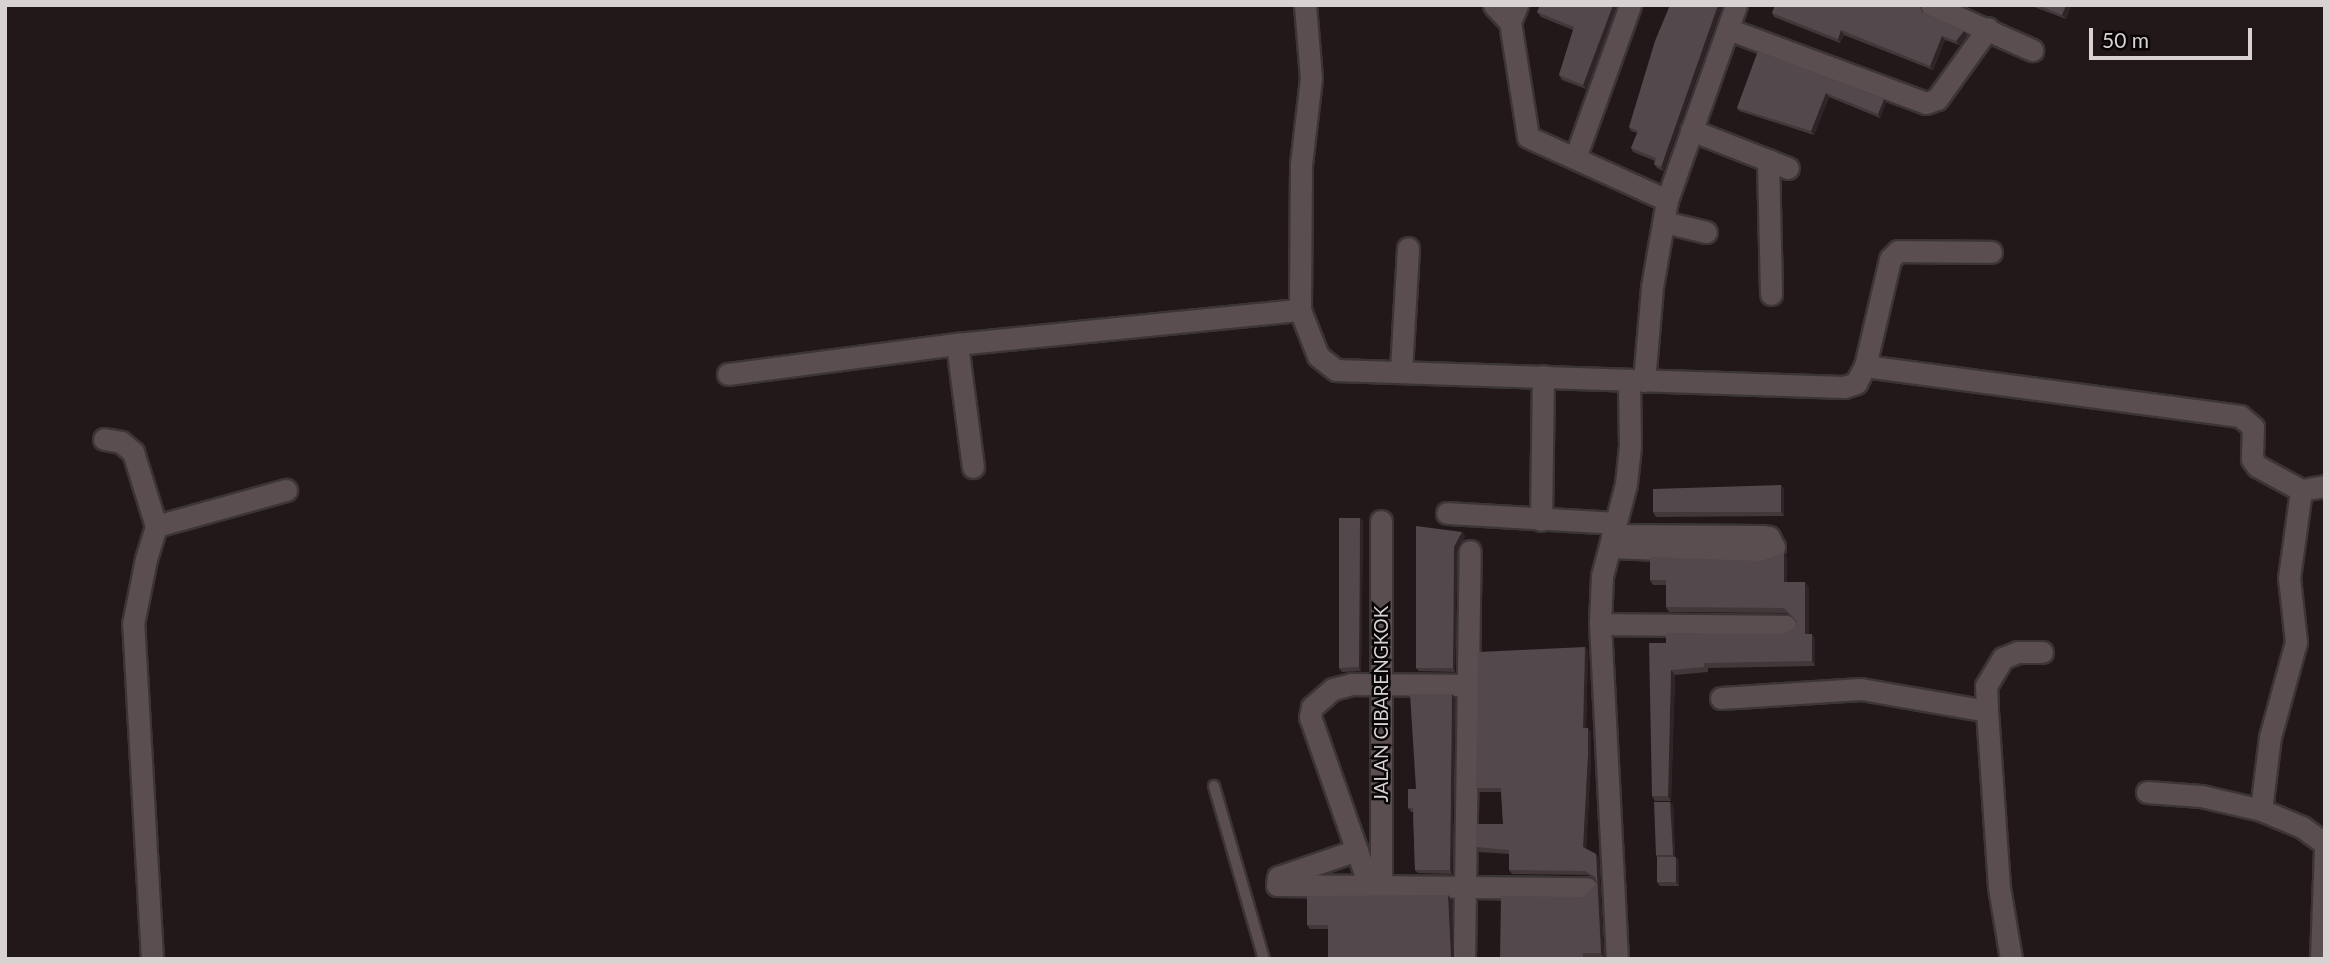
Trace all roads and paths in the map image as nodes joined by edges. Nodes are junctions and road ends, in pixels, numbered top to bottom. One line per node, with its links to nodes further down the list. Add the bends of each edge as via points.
1 (1305, 5): 18 (street, via 1311,78 1301,164)
2 (1493, 5): 6 (street)
3 (1630, 5): 11 (street)
4 (1736, 5): 7 (street)
5 (1931, 5): 8 (street)
6 (1513, 13): 11 (street, via 1524,130 1533,141)
7 (1728, 29): 8 (street, via 1926,103 1937,99); 10 (street)
8 (1988, 29): 9 (street)
9 (2032, 50)
10 (1690, 130): 12 (street); 17 (street, via 1778,164)
11 (1575, 158): 12 (street)
12 (1667, 200): 13 (street)
13 (1664, 222): 14 (street); 24 (street)
14 (1706, 232)
15 (1408, 248): 21 (street)
16 (1991, 252): 20 (street, via 1898,251 1891,259)
17 (1772, 294)
18 (1300, 310): 19 (street); 21 (street, via 1326,365 1347,371)
19 (957, 344): 22 (street); 26 (street)
20 (1865, 366): 24 (street, via 1856,383 1844,387); 29 (street, via 2240,416 2253,428 2252,459 2257,466)
21 (1401, 370): 23 (street)
22 (728, 374)
23 (1543, 376): 24 (street); 31 (street)
24 (1637, 381): 34 (street, via 1630,446)
25 (104, 439): 33 (street, via 121,442 134,452)
26 (973, 467)
27 (2325, 486): 29 (street)
28 (286, 490): 33 (street)
29 (2301, 490): 45 (street, via 2289,578 2296,642 2270,737)
30 (1447, 513): 31 (street)
31 (1541, 520): 34 (street)
32 (1381, 521): 39 (street, JALAN CIBARENGKOK)
33 (156, 526): 51 (street, via 137,594 134,624)
34 (1612, 535): 34 (street, via 1761,536 1769,537 1774,547 1765,553); 36 (street, via 1602,576)
35 (1470, 551): 40 (street)
36 (1600, 624): 37 (street); 54 (street)
37 (1787, 626)
38 (2042, 652): 42 (street, via 2018,652 2003,658 1986,686)
39 (1380, 685): 40 (street); 47 (street, via 1352,684 1333,690 1319,698 1310,717); 48 (street, JALAN CIBARENGKOK)
40 (1466, 685): 49 (street)
41 (1721, 698): 42 (street, via 1861,689)
42 (1987, 711): 55 (street, via 2000,887)
43 (1214, 786): 52 (lane)
44 (2147, 792): 45 (street, via 2201,796)
45 (2261, 810): 46 (street, via 2302,827)
46 (2325, 846): 56 (street)
47 (1357, 850): 48 (street); 48 (street, via 1275,880 1280,888)
48 (1376, 888): 49 (street)
49 (1467, 888): 50 (street); 53 (street)
50 (1587, 888)
51 (152, 959)
52 (1264, 959)
53 (1464, 959)
54 (1617, 959)
55 (2011, 959)
56 (2321, 959)

